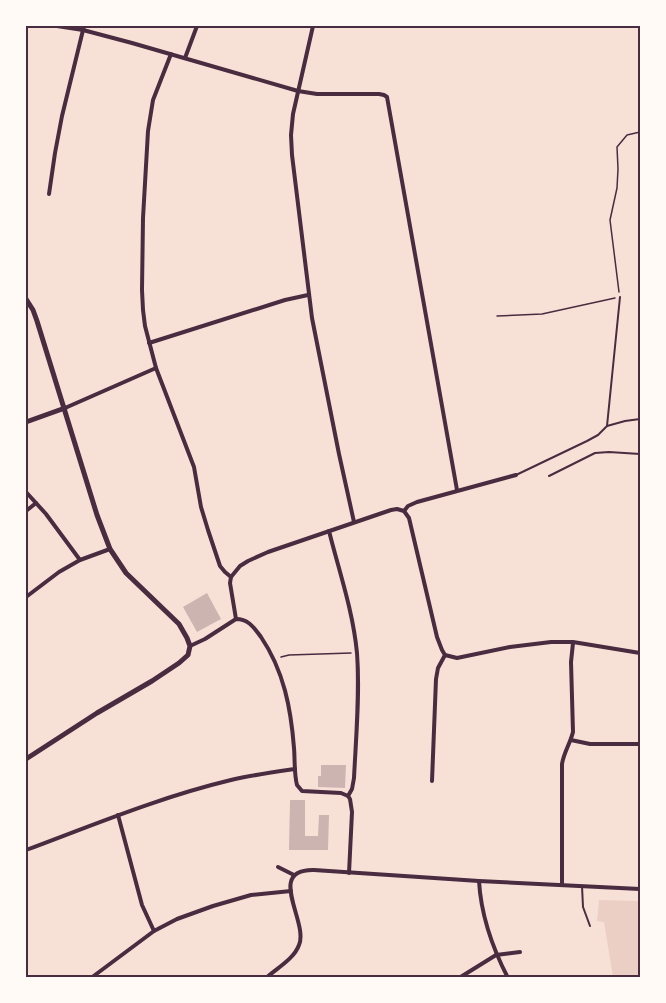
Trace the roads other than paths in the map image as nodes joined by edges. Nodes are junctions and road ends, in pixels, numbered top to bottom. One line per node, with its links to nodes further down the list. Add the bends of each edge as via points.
1 (57, 26): 4 (street)
2 (197, 26): 6 (street)
3 (313, 26): 7 (street)
4 (83, 28): 5 (street); 8 (street)
5 (171, 54): 6 (street); 12 (street, via 153,100 147,142 142,290)
6 (185, 58): 7 (street)
7 (298, 91): 9 (street, via 291,135); 21 (street, via 387,97)
8 (49, 194)
9 (308, 294): 12 (street); 26 (street)
10 (620, 297): 17 (lane)
11 (26, 299): 14 (street)
12 (149, 343): 13 (street)
13 (156, 368): 14 (street); 30 (street, via 189,453 220,566)
14 (65, 408): 16 (street); 28 (street)
15 (640, 419): 17 (lane)
16 (26, 422)
17 (607, 426): 19 (lane, via 587,441)
18 (640, 454): 20 (lane, via 595,453)
19 (516, 475): 21 (street)
20 (549, 476)
21 (457, 490): 25 (street, via 417,502)
22 (26, 492): 23 (street)
23 (36, 503): 24 (street); 29 (street)
24 (26, 511)
25 (404, 511): 26 (street, via 391,510); 36 (street)
26 (354, 522): 27 (street)
27 (329, 531): 30 (street, via 248,561); 42 (street, via 357,652 354,778)
28 (110, 549): 29 (street); 34 (street, via 126,573 178,624)
29 (80, 560): 31 (street)
30 (231, 577): 32 (street)
31 (26, 597)
32 (236, 619): 34 (street); 40 (street, via 251,624 275,660 288,703)
33 (573, 642): 35 (street); 36 (street, via 537,643 457,658); 37 (street)
34 (190, 646): 39 (street, via 188,655 179,663)
35 (640, 653)
36 (445, 655): 41 (street, via 436,678)
37 (571, 740): 38 (street); 49 (street, via 562,764)
38 (640, 744)
39 (26, 759)
40 (295, 769): 42 (street, via 302,791); 43 (street, via 231,780)
41 (432, 781)
42 (348, 796): 46 (street, via 352,813)
43 (118, 815): 44 (street); 54 (street, via 142,905)
44 (26, 850)
45 (278, 867): 47 (street)
46 (349, 873): 47 (street, via 307,870); 48 (street)
47 (294, 875): 52 (street)
48 (479, 881): 49 (street); 56 (street, via 483,914)
49 (562, 885): 50 (street)
50 (582, 886): 51 (street); 53 (lane, via 583,907)
51 (640, 889)
52 (291, 891): 54 (street, via 258,894 213,906); 58 (street, via 300,944)
53 (590, 926)
54 (154, 931): 57 (street)
55 (520, 952): 56 (street)
56 (496, 955): 59 (street); 60 (street)
57 (91, 978)
58 (266, 978)
59 (459, 978)
60 (508, 978)

